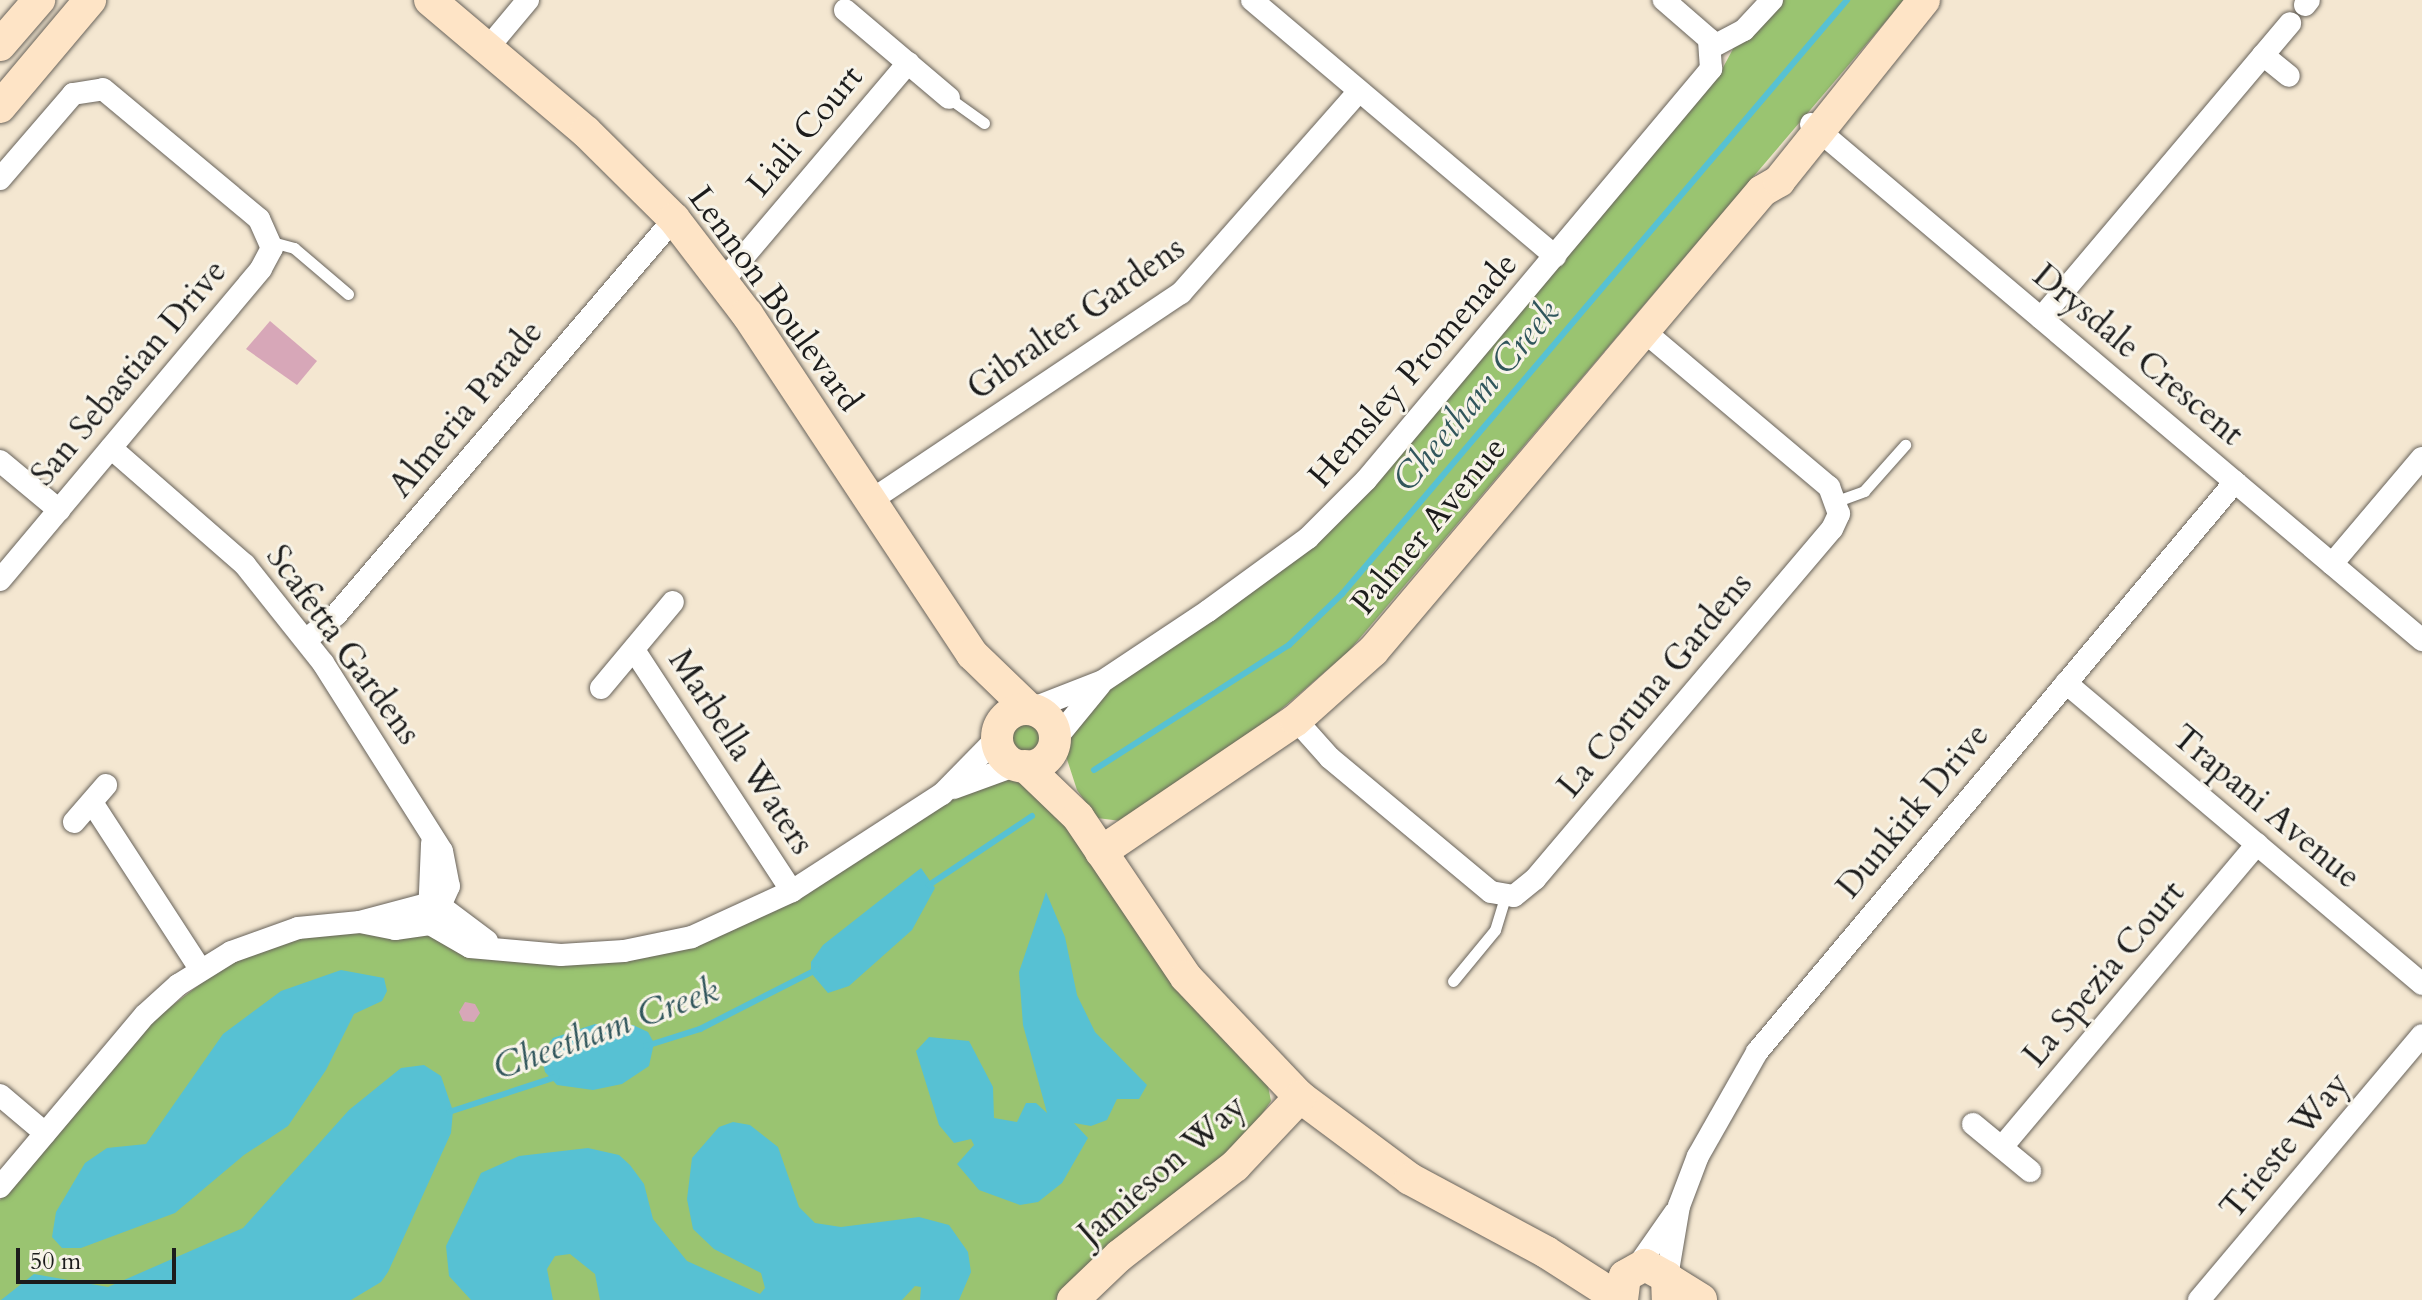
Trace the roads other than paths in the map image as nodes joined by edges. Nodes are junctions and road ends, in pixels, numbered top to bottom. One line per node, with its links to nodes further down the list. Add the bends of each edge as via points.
1 (90, 0): 20 (street)
2 (430, 0): 14 (street, Lennon Boulevard)
3 (528, 0): 14 (street)
4 (1252, 0): 18 (street)
5 (1664, 0): 13 (street, via 1704,33)
6 (1772, 0): 13 (street, via 1744,30)
7 (1924, 0): 22 (street, Palmer Avenue, via 1865,68 1846,80)
8 (839, 5): 16 (street, Liali Court)
9 (34, 6): 11 (lane); 12 (street)
10 (2290, 23): 15 (street)
11 (0, 29)
12 (0, 45)
13 (1712, 47): 26 (street, Hemsley Promenade, via 1713,64 1706,76)
14 (487, 49): 24 (street, Lennon Boulevard, via 616,159)
15 (2263, 55): 17 (street); 29 (street)
16 (908, 63): 19 (street, Liali Court); 27 (street, Liali Court)
17 (2289, 76)
18 (1359, 91): 26 (street); 36 (street, Gibralter Gardens, via 1181,293)
19 (949, 98): 21 (lane, Liali Court)
20 (0, 107)
21 (984, 123)
22 (1815, 127): 29 (street, Drysdale Crescent); 30 (street, Palmer Avenue, via 1766,176 1762,191)
23 (0, 179): 25 (street, via 68,99 95,87 113,95 259,219)
24 (674, 219): 27 (street, Lennon Boulevard); 42 (street, Almeria Parade, via 336,615)
25 (272, 242): 28 (lane, via 294,248); 32 (street, San Sebastian Drive, via 261,269)
26 (1555, 256): 46 (street, Hemsley Promenade, via 1366,480 1317,530 1273,566)
27 (724, 280): 36 (street, Lennon Boulevard)
28 (348, 294)
29 (2041, 318): 35 (street, Drysdale Crescent)
30 (1644, 331): 37 (street, via 1829,487); 50 (street, Palmer Avenue, via 1373,651)
31 (1905, 445): 37 (lane, via 1864,491)
32 (111, 448): 38 (street, San Sebastian Drive); 42 (street, Scafetta Gardens, via 224,544)
33 (2422, 458): 39 (street)
34 (0, 461): 38 (street)
35 (2235, 482): 39 (street, Drysdale Crescent); 47 (street, Dunkirk Drive)
36 (870, 501): 45 (street, Lennon Boulevard)
37 (1837, 501): 62 (street, La Coruna Gardens, via 1839,514 1832,529 1535,879 1522,892)
38 (59, 510): 40 (street, San Sebastian Drive)
39 (2332, 564): 43 (street, Drysdale Crescent)
40 (0, 580)
41 (673, 602): 44 (street, Marbella Waters)
42 (306, 640): 63 (street, Scafetta Gardens, via 432,834 448,875)
43 (2422, 640)
44 (634, 650): 48 (street, Marbella Waters); 61 (street, Marbella Waters)
45 (972, 654): 49 (street, Lennon Boulevard); 51 (street, Lennon Boulevard)
46 (1103, 681): 49 (street, Hemsley Promenade); 52 (street, Hemsley Promenade)
47 (2066, 683): 59 (street, Trapani Avenue); 75 (street, Dunkirk Drive, via 1757,1052 1709,1132)
48 (601, 688)
49 (1030, 709): 51 (street, via 1009,714); 52 (street, via 1050,722)
50 (1296, 720): 60 (street, Palmer Avenue); 62 (street, via 1330,758 1482,885)
51 (998, 734): 53 (street, via 1001,753); 55 (street)
52 (1053, 744): 53 (street, via 1044,760); 57 (street)
53 (1021, 766): 55 (street); 57 (street)
54 (106, 785): 56 (street)
55 (942, 794): 61 (street)
56 (93, 804): 58 (street); 64 (street)
57 (1078, 817): 60 (street)
58 (74, 822)
59 (2257, 844): 66 (street, Trapani Avenue); 72 (street, La Spezia Court)
60 (1101, 852): 69 (street, via 1186,977)
61 (792, 891): 63 (street, via 719,928 662,945 588,955 470,947)
62 (1505, 898): 65 (lane, via 1495,930)
63 (433, 912): 64 (street, via 395,929 360,922 276,934)
64 (200, 969): 71 (street, via 145,1015)
65 (1453, 981)
66 (2422, 984)
67 (2422, 1035): 81 (street, Trieste Way)
68 (0, 1095): 71 (street)
69 (1300, 1097): 76 (street, via 1410,1179); 78 (street, Jamieson Way, via 1235,1166)
70 (1973, 1124): 72 (street)
71 (45, 1133): 74 (street)
72 (2002, 1147): 73 (street)
73 (2030, 1171)
74 (0, 1187)
75 (1679, 1206): 77 (street, Dunkirk Drive); 77 (street, Dunkirk Drive)
76 (1546, 1252): 77 (street); 79 (street)
77 (1655, 1278): 79 (street, via 1621,1284); 80 (street)
78 (1082, 1297)
79 (1622, 1300)
80 (1701, 1300)
81 (2199, 1300)

